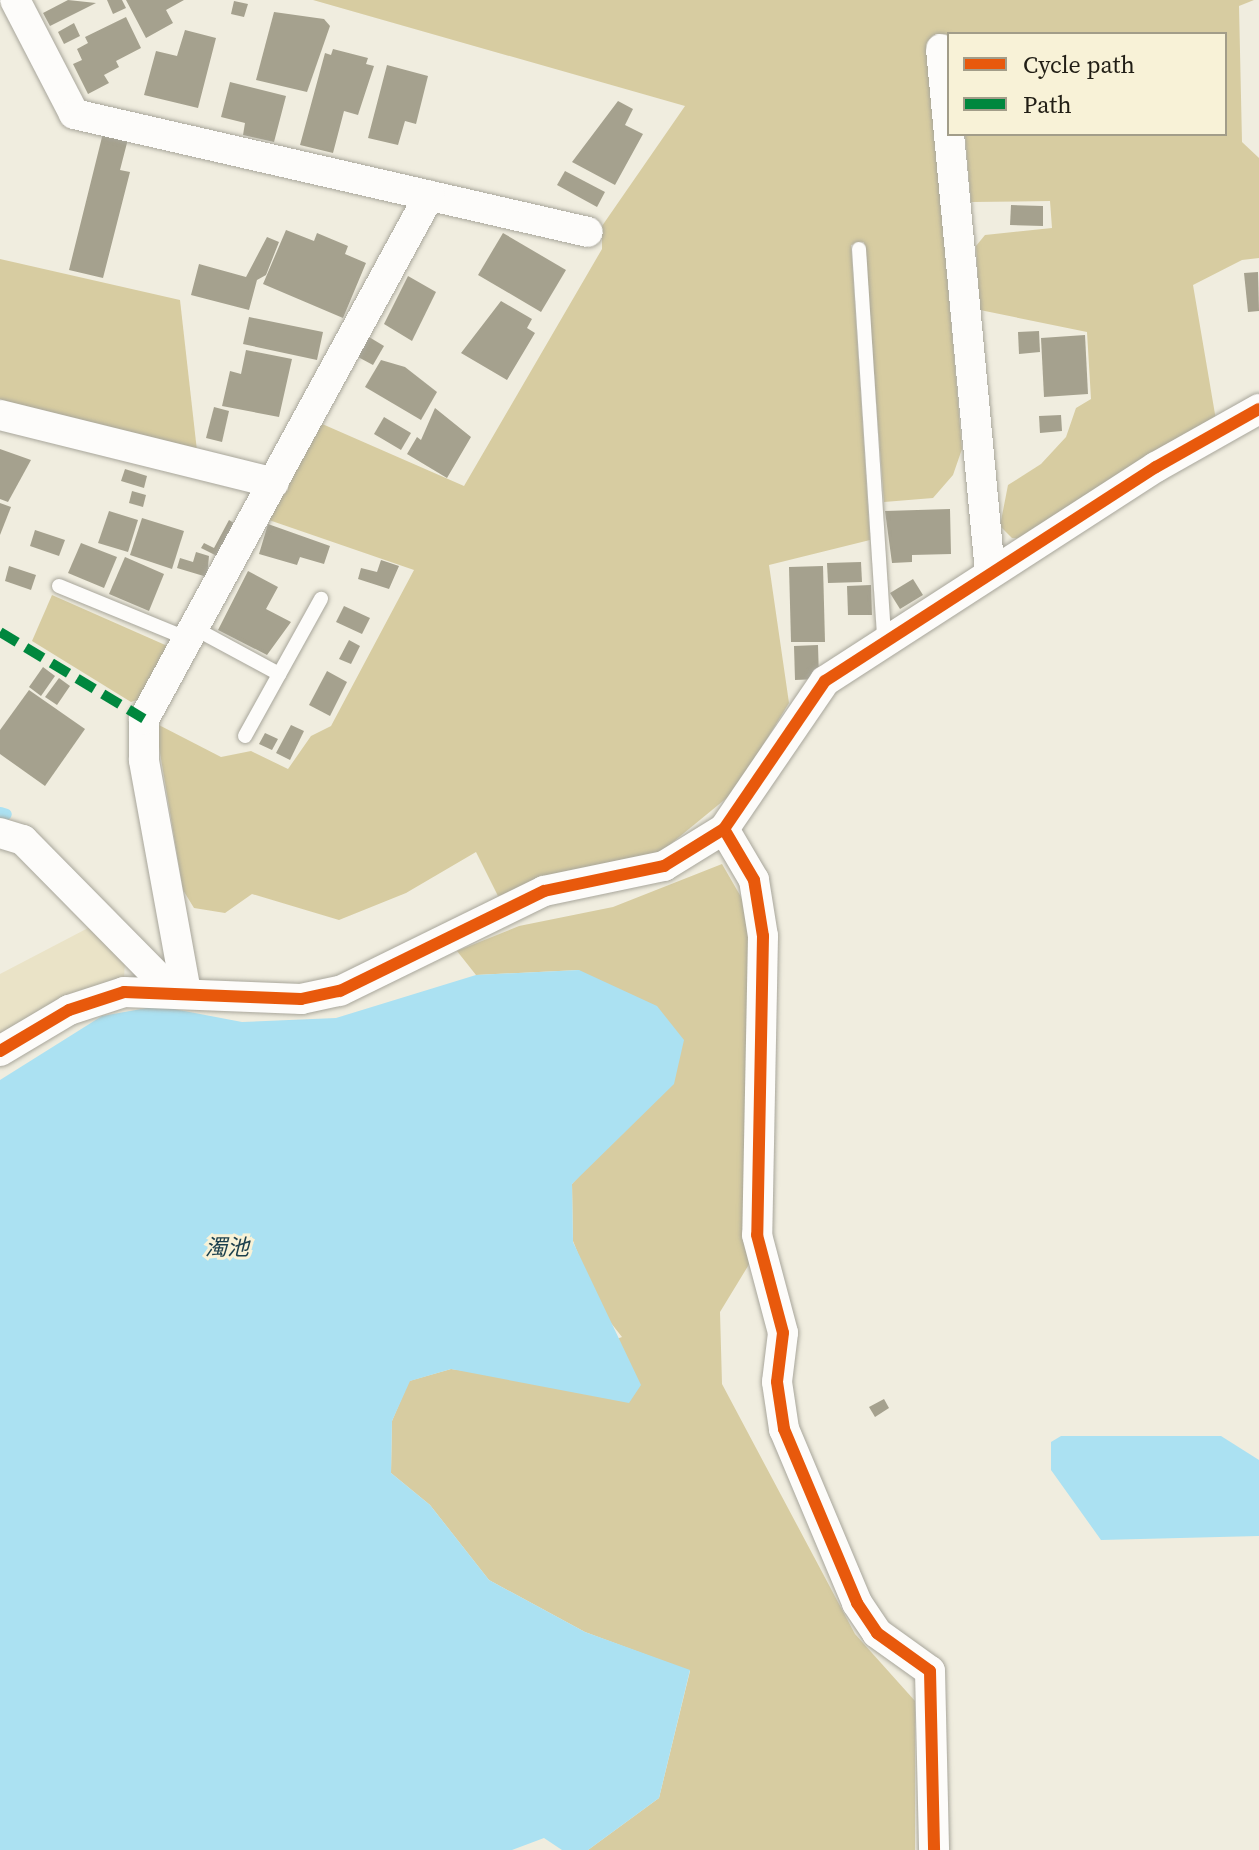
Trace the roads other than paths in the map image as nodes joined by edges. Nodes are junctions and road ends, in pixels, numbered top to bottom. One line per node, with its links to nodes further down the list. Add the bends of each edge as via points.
1 (15, 0): 5 (street, via 74,114)
2 (941, 49): 3 (street)
3 (947, 113)
4 (949, 136): 11 (street)
5 (429, 196): 6 (street); 10 (street)
6 (588, 232)
7 (859, 249): 15 (lane)
8 (1259, 409): 11 (street)
9 (0, 415): 10 (street)
10 (274, 483): 14 (street)
11 (990, 572): 15 (street)
12 (59, 586): 14 (lane)
13 (321, 599): 16 (lane)
14 (191, 634): 16 (lane); 20 (street, via 144,719 144,760)
15 (884, 639): 18 (street, via 825,681)
16 (279, 674): 17 (lane)
17 (245, 736)
18 (724, 829): 20 (street, via 664,866 544,891 340,991 301,999); 22 (street, via 754,880 763,936 757,1235 783,1333 777,1382 784,1429 857,1603 877,1633 930,1671)
19 (0, 833): 20 (street, via 23,840)
20 (179, 992): 21 (street, via 124,992 69,1010)
21 (0, 1051)
22 (934, 1850)

